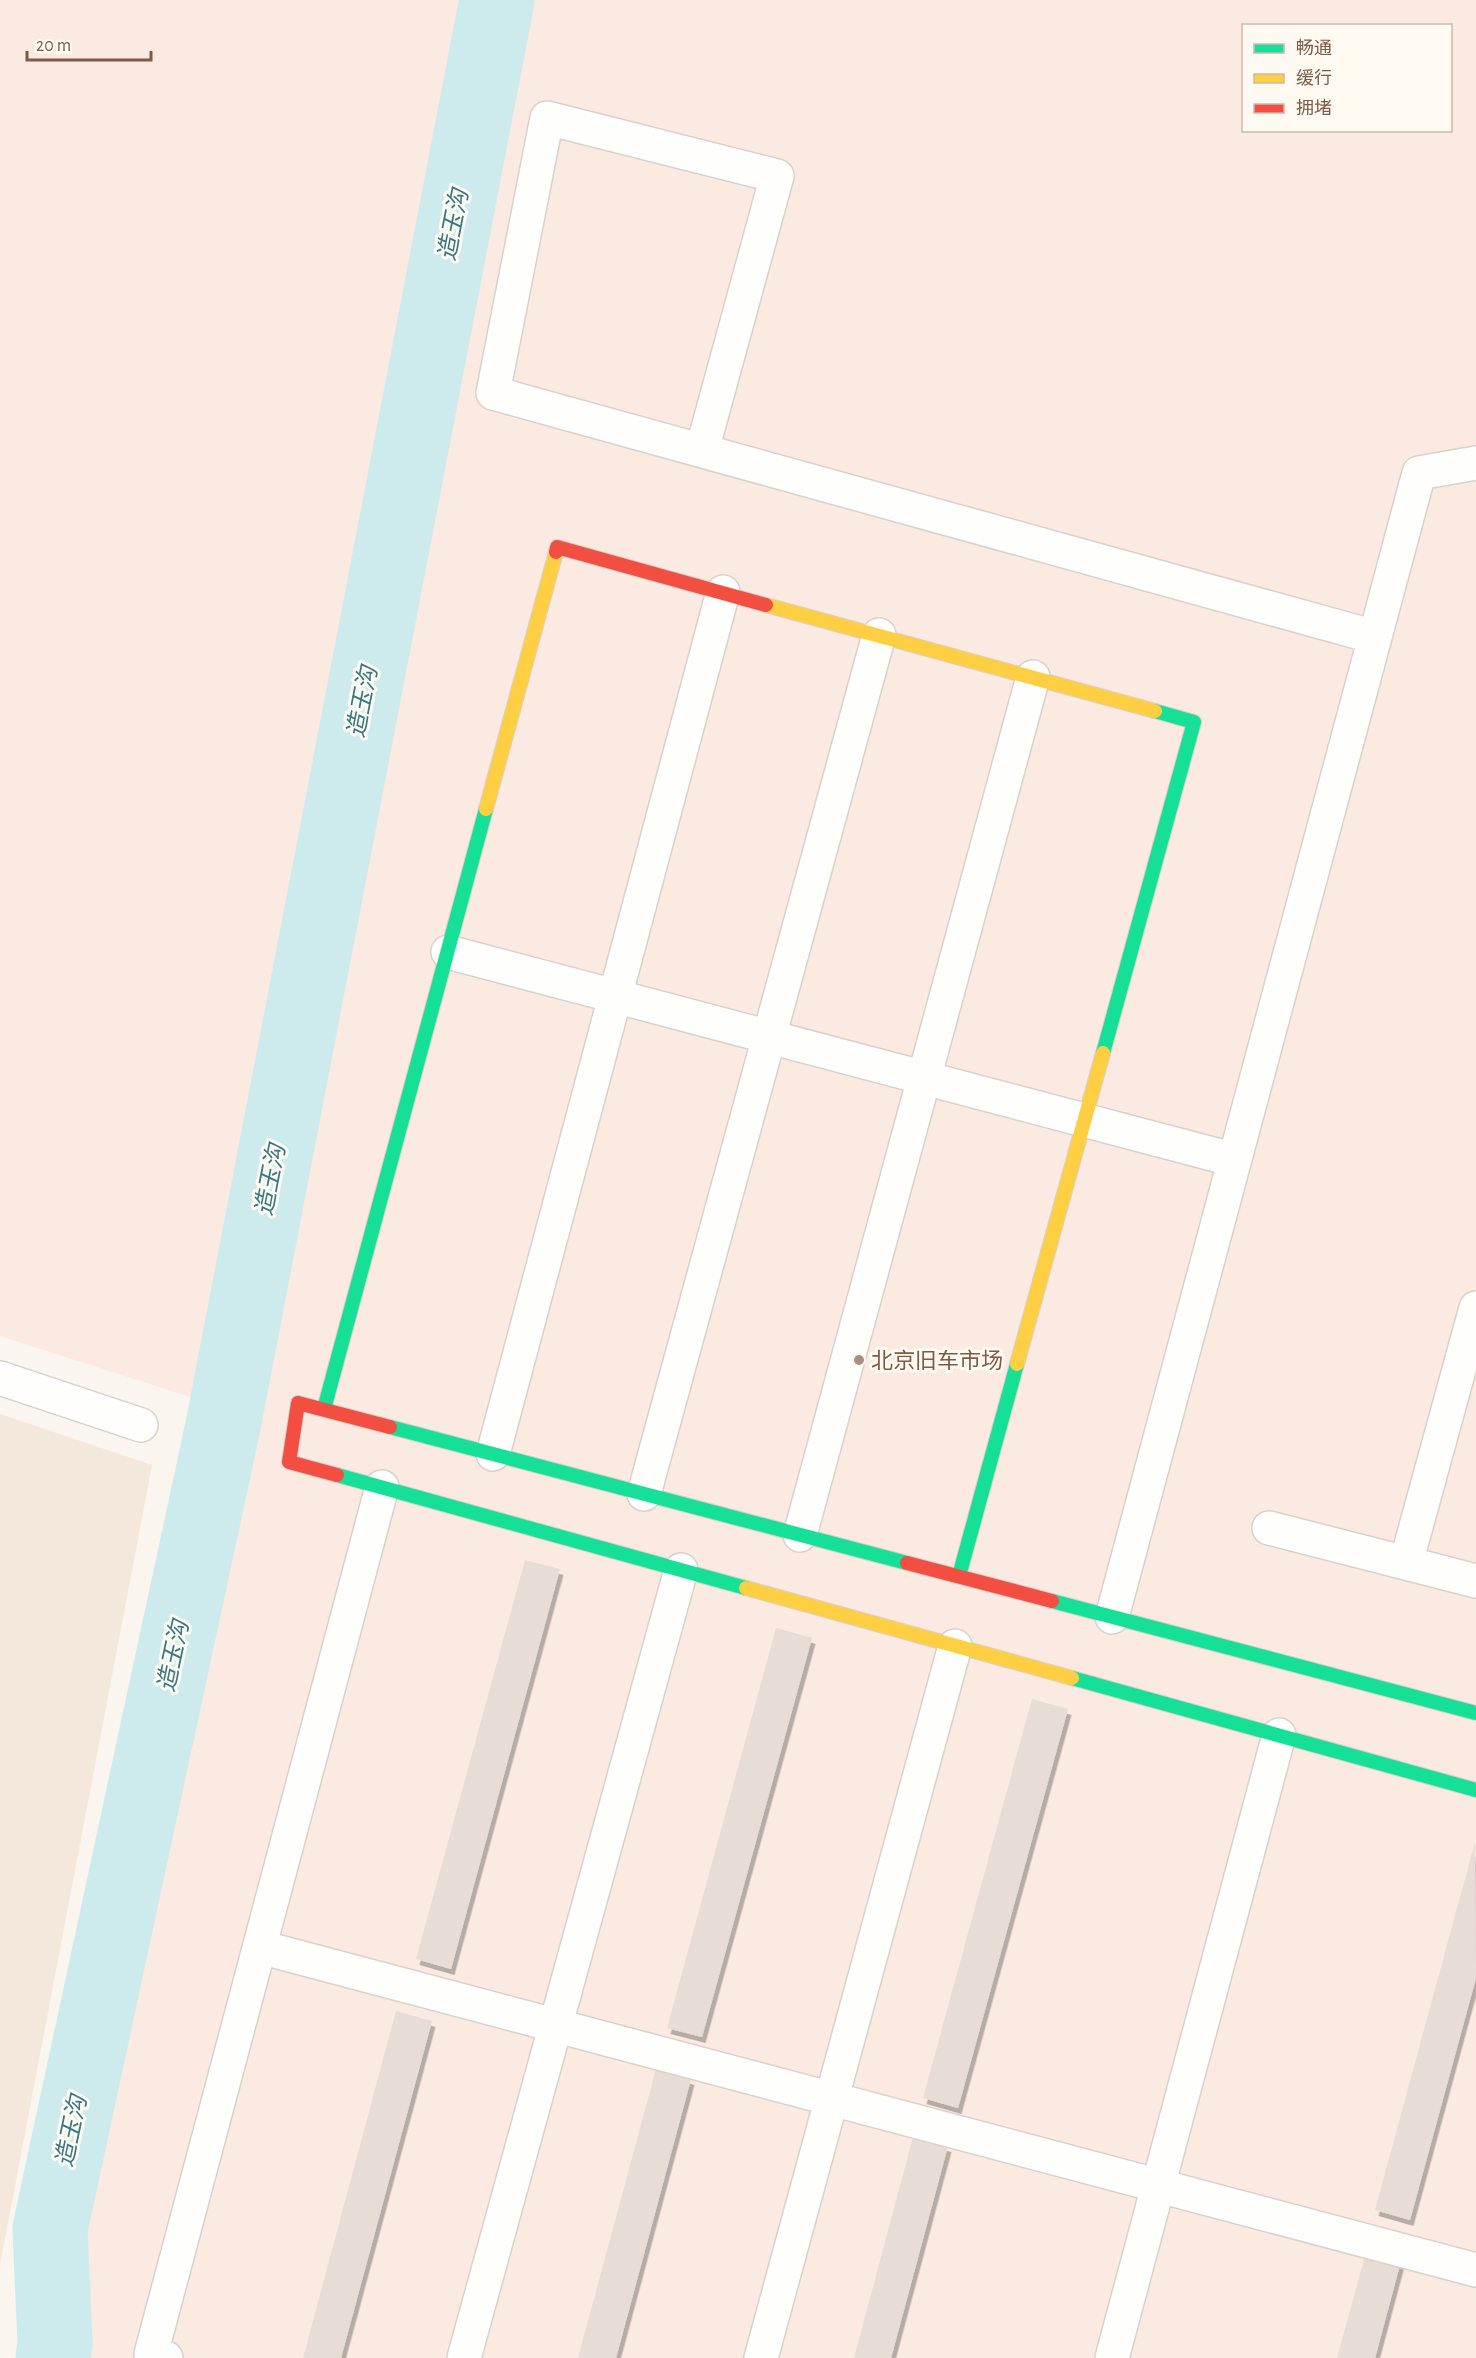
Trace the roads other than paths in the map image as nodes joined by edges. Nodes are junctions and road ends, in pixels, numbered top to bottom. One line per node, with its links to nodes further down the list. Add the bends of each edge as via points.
1 (702, 450): 1 (street, via 493,393 547,118 777,176); 5 (street)
2 (1476, 463): 5 (street, via 1419,473)
3 (723, 592): 4 (street); 7 (street, via 557,547); 8 (street)
4 (879, 635): 6 (street); 9 (street)
5 (1375, 637): 12 (street)
6 (1033, 677): 10 (street); 11 (street, via 1194,722)
7 (448, 952): 8 (street); 15 (street)
8 (615, 996): 9 (street); 17 (street)
9 (769, 1037): 10 (street); 19 (street)
10 (925, 1078): 11 (street); 21 (street)
11 (1084, 1120): 12 (street); 24 (street)
12 (1235, 1160): 26 (street)
13 (1476, 1308): 22 (street)
14 (0, 1378): 16 (street)
15 (324, 1410): 17 (street); 18 (street, via 298,1403 289,1462)
16 (141, 1425)
17 (493, 1454): 19 (street)
18 (382, 1488): 23 (street); 31 (street)
19 (644, 1494): 21 (street)
20 (1269, 1528): 22 (street)
21 (800, 1535): 24 (street)
22 (1406, 1563): 25 (street)
23 (681, 1570): 27 (street); 32 (street)
24 (959, 1576): 26 (street)
25 (1476, 1581)
26 (1112, 1617): 28 (street)
27 (955, 1646): 29 (street); 33 (street)
28 (1476, 1713)
29 (1279, 1736): 30 (street); 34 (street)
30 (1476, 1790)
31 (260, 1947): 32 (street); 36 (street, via 150,2354)
32 (556, 2025): 33 (street); 37 (street)
33 (832, 2099): 34 (street); 38 (street)
34 (1159, 2186): 35 (street); 39 (street)
35 (1476, 2270)
36 (166, 2358)
37 (464, 2358)
38 (761, 2358)
39 (1113, 2358)

